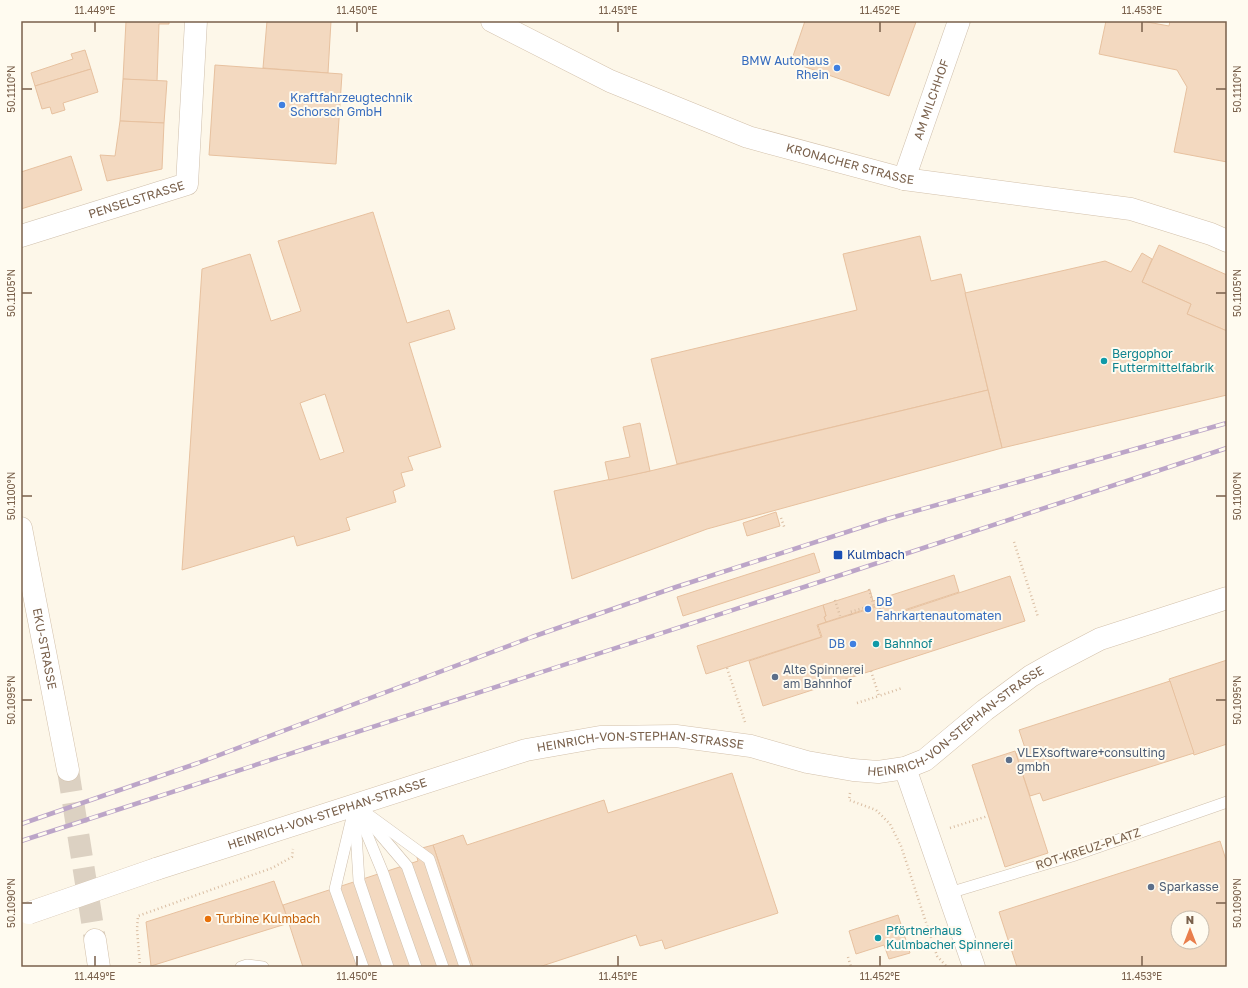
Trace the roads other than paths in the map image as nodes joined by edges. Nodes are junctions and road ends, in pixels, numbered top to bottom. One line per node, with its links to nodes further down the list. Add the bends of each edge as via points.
1 (196, 21): 5 (street, PENSELSTRASSE, via 187,184)
2 (492, 21): 4 (street, KRONACHER STRASSE, via 610,80 748,137)
3 (959, 21): 4 (street, AM MILCHHOF)
4 (904, 179): 6 (street, KRONACHER STRASSE, via 1131,209)
5 (21, 236)
6 (1227, 241)
7 (21, 528): 10 (street, EKU-STRASSE)
8 (1227, 598): 9 (street, HEINRICH-VON-STEPHAN-STRASSE, via 1100,639 1054,663 1030,676 925,760)
9 (905, 768): 12 (street, HEINRICH-VON-STEPHAN-STRASSE, via 878,772 853,770 808,762 751,746 676,736 600,737 526,750); 13 (street)
10 (68, 770)
11 (1227, 802): 13 (lane, ROT-KREUZ-PLATZ, via 1072,856)
12 (354, 805): 14 (street, HEINRICH-VON-STEPHAN-STRASSE, bridge, via 156,869); 19 (lane, via 335,889); 20 (lane, via 359,881); 21 (lane, via 383,873); 22 (lane, via 407,866); 23 (lane, via 429,859)
13 (949, 893): 24 (street)
14 (25, 915)
15 (95, 940): 17 (street)
16 (246, 966): 18 (lane)
17 (99, 967)
18 (264, 967)
19 (363, 967)
20 (388, 967)
21 (416, 967)
22 (443, 967)
23 (465, 967)
24 (974, 967)

